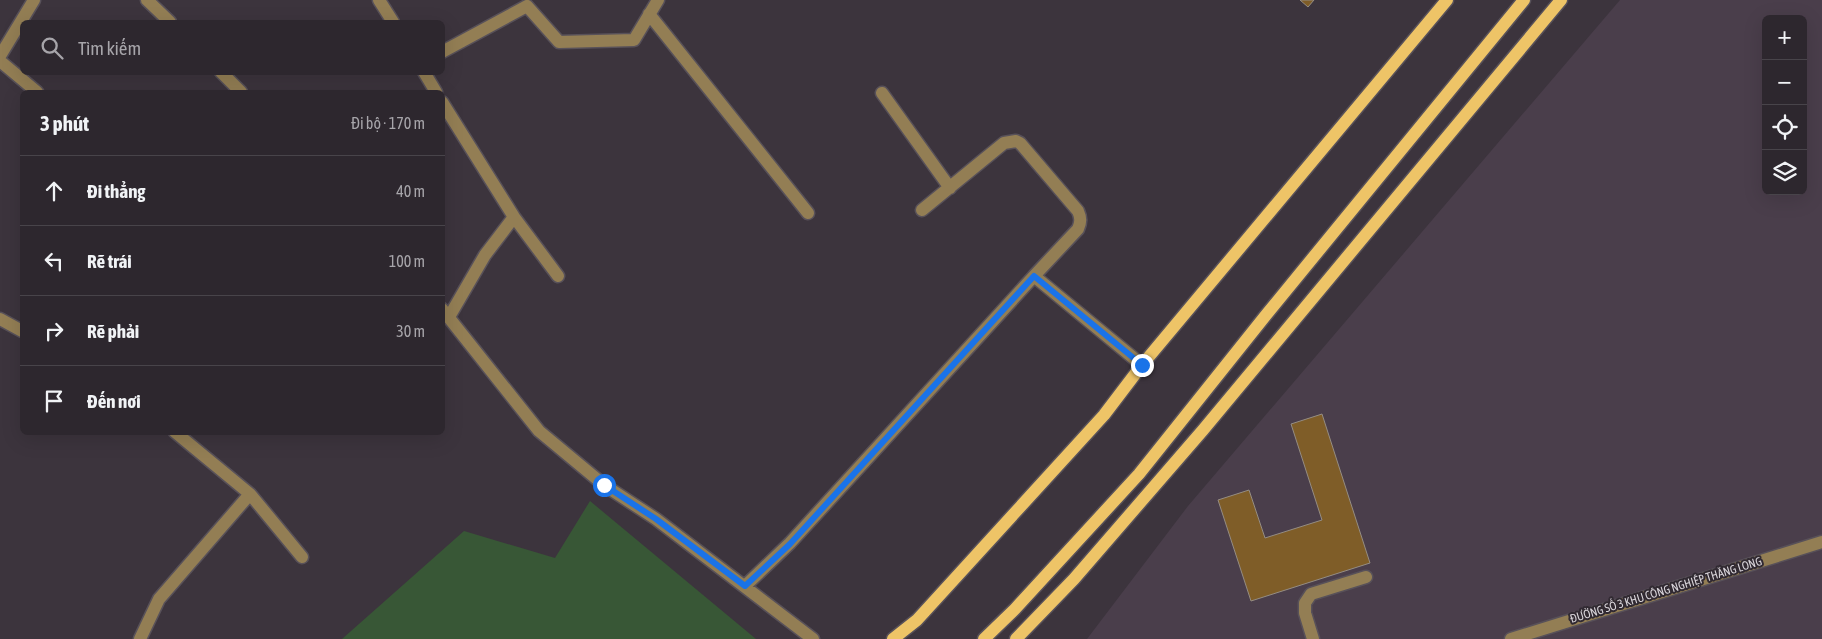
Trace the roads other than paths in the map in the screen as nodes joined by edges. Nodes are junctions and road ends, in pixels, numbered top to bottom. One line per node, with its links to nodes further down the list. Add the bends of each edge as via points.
1 (34, 0): 9 (street)
2 (147, 0): 10 (street)
3 (379, 0): 11 (street)
4 (658, 0): 8 (street)
5 (1447, 0): 32 (main road)
6 (1524, 0): 42 (main road, via 1139,474)
7 (1560, 0): 43 (main road, via 1190,444 1074,579)
8 (649, 14): 13 (street, via 634,40 559,42 527,6); 25 (street)
9 (22, 20)
10 (168, 20)
11 (392, 20)
12 (20, 23): 14 (street)
13 (445, 50)
14 (0, 56)
15 (0, 60): 18 (street)
16 (224, 75): 19 (street)
17 (426, 75): 20 (street)
18 (36, 90)
19 (239, 90)
20 (435, 90)
21 (882, 92): 23 (street)
22 (445, 107): 26 (street)
23 (950, 188): 24 (street); 28 (street, via 1004,143 1020,143 1081,216 1078,229)
24 (922, 210)
25 (808, 213)
26 (514, 217): 27 (street); 29 (street)
27 (558, 276)
28 (1034, 276): 32 (street); 38 (street, via 790,544)
29 (446, 313): 38 (street, via 539,431 604,485 656,519)
30 (0, 319): 31 (street)
31 (20, 330)
32 (1142, 365): 41 (main road, via 1104,415 1031,496 917,620)
33 (179, 435): 34 (street)
34 (250, 494): 36 (street); 39 (street, via 159,599)
35 (1822, 542): 45 (street, ĐƯỜNG SỐ 3 KHU CÔNG NGHIỆP THĂNG LONG)
36 (302, 556)
37 (1366, 577): 44 (street, via 1311,594 1304,603 1304,613)
38 (745, 586): 40 (street)
39 (140, 639)
40 (812, 639)
41 (893, 639)
42 (984, 639)
43 (1016, 639)
44 (1313, 639)
45 (1511, 639)

